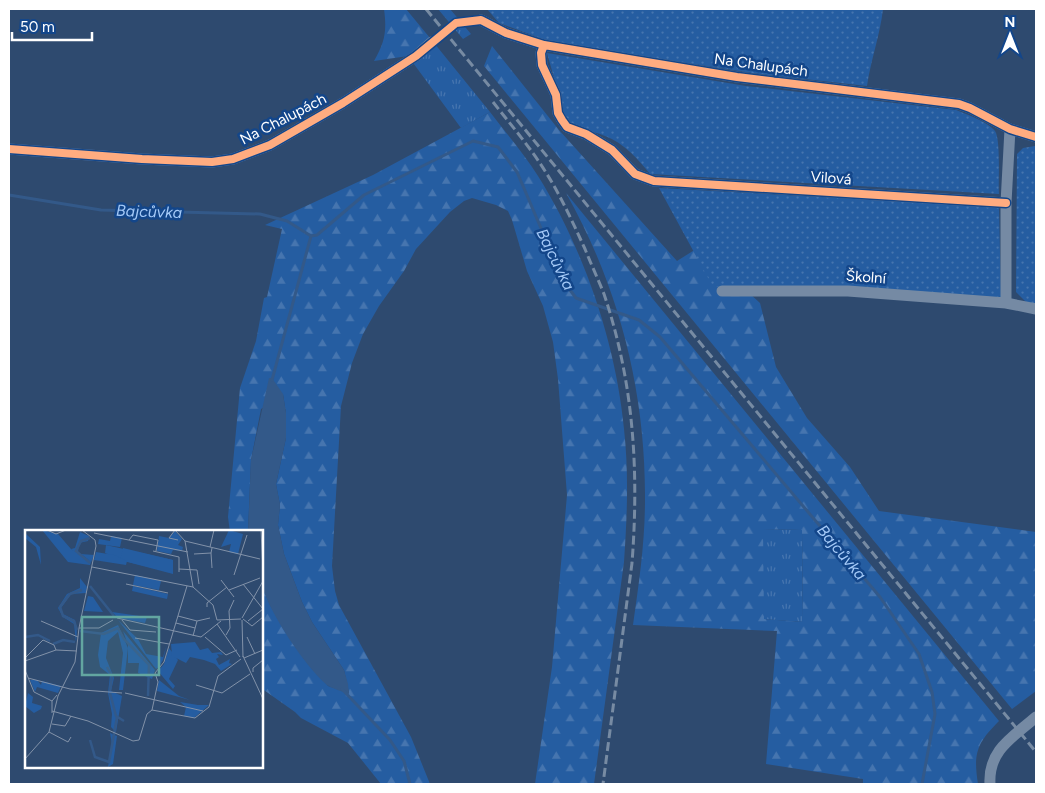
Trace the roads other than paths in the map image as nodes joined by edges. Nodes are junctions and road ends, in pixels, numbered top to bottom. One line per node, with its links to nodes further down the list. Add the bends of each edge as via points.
1 (481, 20): 3 (street, Na Chalupách, via 506,33)
2 (432, 42): 6 (street, Na Chalupách, via 343,104 270,145 233,159 212,162 142,159)
3 (544, 45): 4 (street, Na Chalupách, via 737,76 959,104); 7 (street, Vilová, via 542,65 556,95 558,114 567,127 612,150 635,174 654,181)
4 (1010, 129): 5 (street, Na Chalupách); 7 (street)
5 (1036, 137)
6 (9, 149)
7 (1006, 203): 9 (street)
8 (722, 291): 9 (street, Školní, via 848,291)
9 (1006, 303): 10 (street, Školní)
10 (1036, 308)
11 (1034, 719): 12 (street, via 996,753 989,776)
12 (990, 784)

